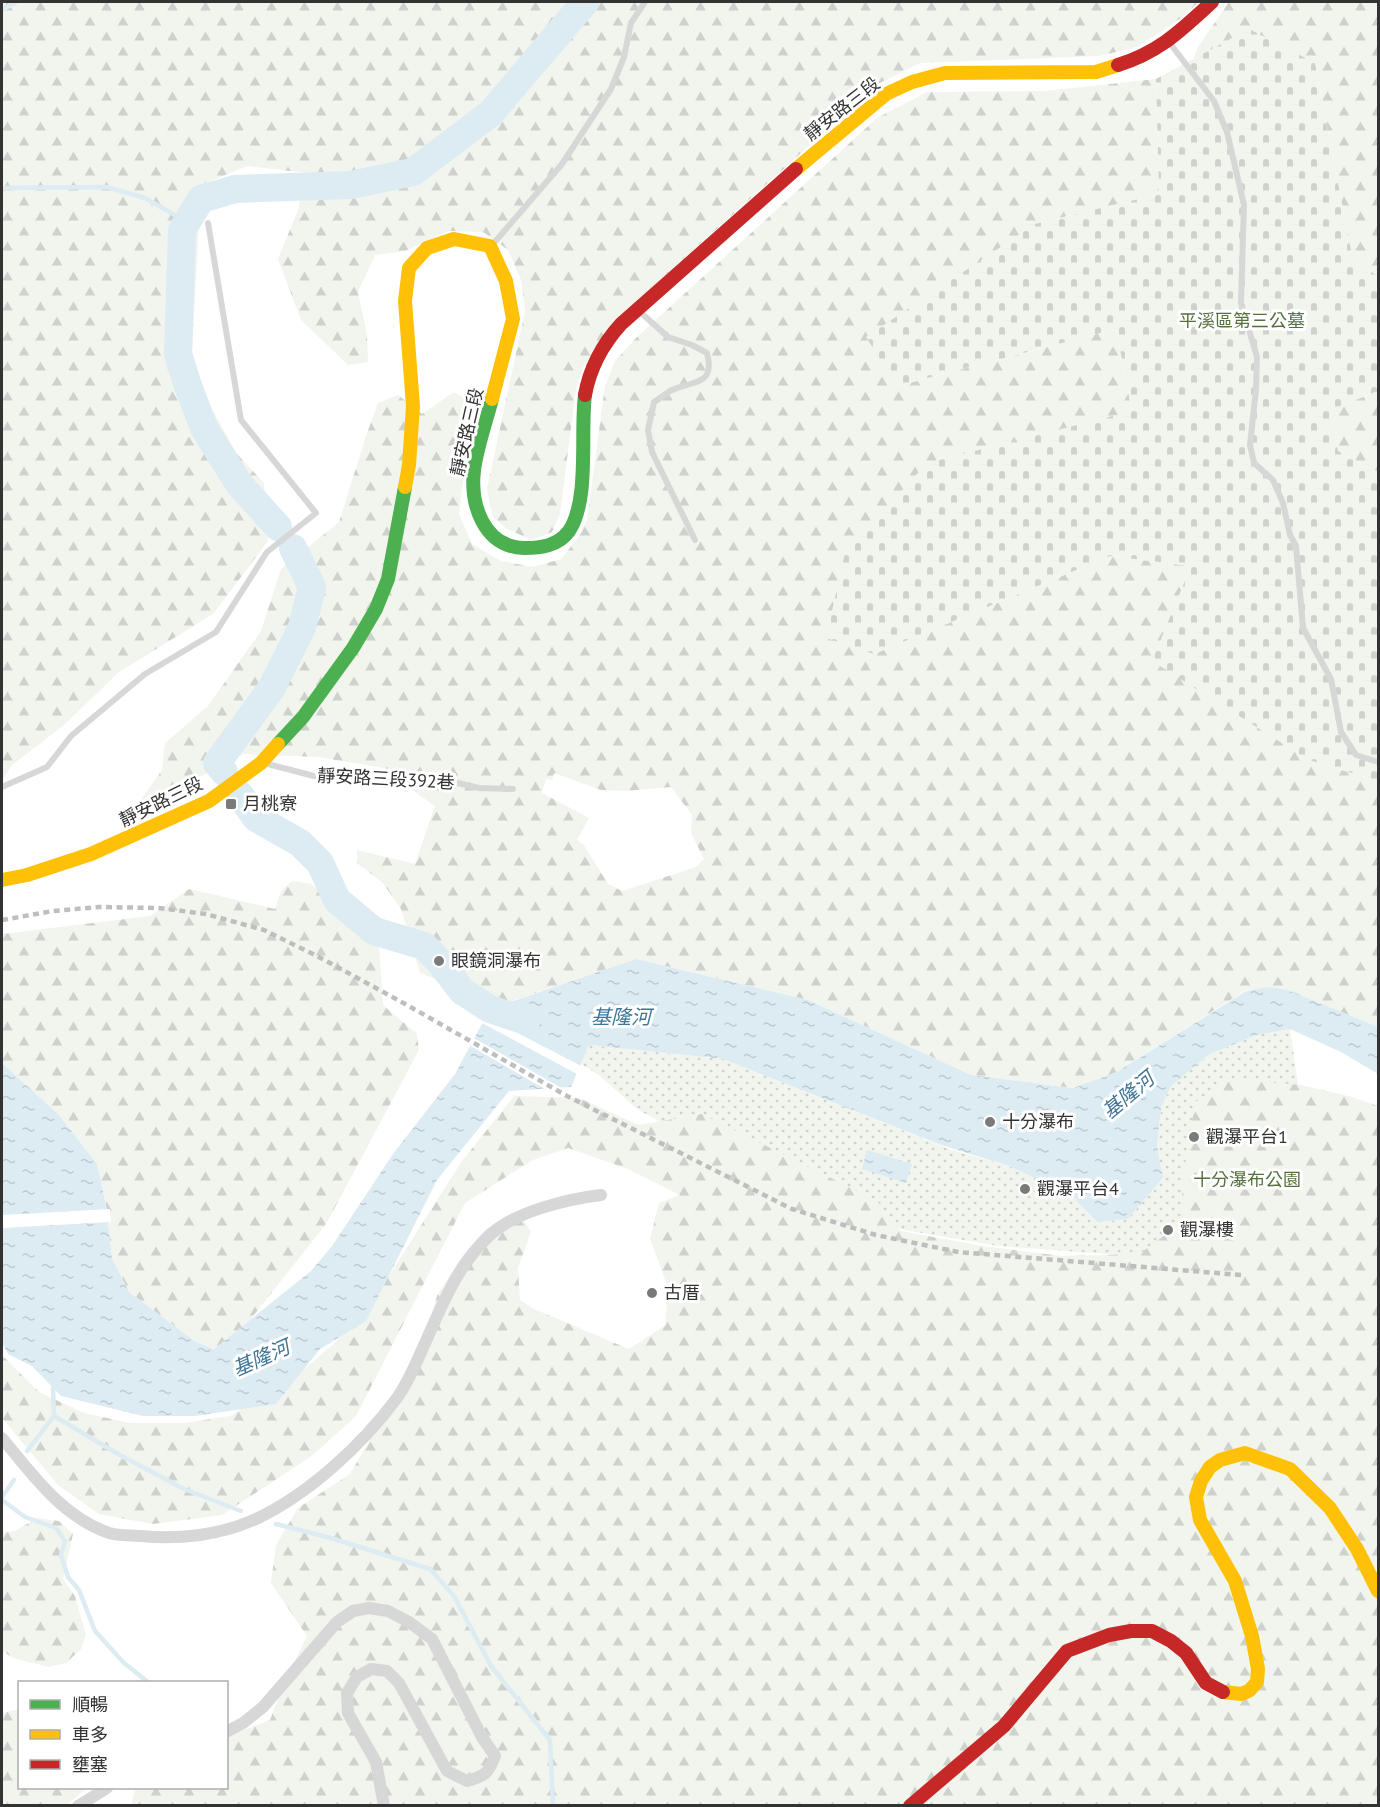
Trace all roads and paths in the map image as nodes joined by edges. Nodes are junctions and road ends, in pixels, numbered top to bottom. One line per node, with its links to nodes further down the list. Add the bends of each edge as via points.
1 (645, 2): 5 (lane, via 631,23 624,57 611,89 562,164)
2 (1212, 2): 3 (main road, 靜安路三段)
3 (1169, 41): 6 (main road, 靜安路三段, via 1134,60 1096,72 945,73 886,94); 8 (lane, via 1214,101 1227,132 1244,205 1241,303 1257,357 1250,445 1254,463 1273,480 1283,503 1296,546 1303,628 1331,679 1341,732 1356,755)
4 (208, 223): 10 (lane, via 242,420 316,513 267,552 216,632 145,674 71,736 47,767)
5 (490, 246): 6 (main road, 靜安路三段, via 506,279 513,319 474,469 472,491 486,532 513,547 531,550 550,546 563,538 573,523 582,493 588,381 597,354); 9 (main road, 靜安路三段, via 454,239 427,248 409,268 405,301 413,406 409,465 388,579 376,609 352,648 303,717)
6 (636, 309): 7 (lane, via 668,337 707,353 710,363 707,374 698,383 670,391 654,402 648,430 652,452)
7 (695, 540)
8 (1378, 762)
9 (261, 763): 11 (lane, 靜安路三段392巷, via 314,776 445,780 479,788); 12 (main road, 靜安路三段, via 208,801 150,829 90,854)
10 (2, 787)
11 (513, 789)
12 (2, 880)
13 (602, 1195): 14 (street, via 539,1210 493,1233 469,1257 453,1281 398,1397 371,1430 298,1494 256,1519 218,1532 164,1539 110,1533 55,1500)
14 (2, 1438)
15 (1378, 1590): 20 (main road, via 1330,1508 1290,1469 1245,1453 1220,1460 1210,1467 1196,1497 1200,1520 1235,1581 1252,1636 1258,1669 1257,1682 1250,1690 1226,1694 1206,1683 1186,1653 1152,1631 1109,1635 1067,1651 1004,1726)
16 (228, 1731): 19 (street, via 264,1707 337,1622 353,1611 388,1611 432,1639 495,1756 490,1770 481,1777 467,1781 447,1771 399,1683 387,1671 371,1669 357,1677 347,1693 348,1713 375,1762)
17 (105, 1789): 18 (street)
18 (78, 1806)
19 (384, 1806)
20 (910, 1806)

